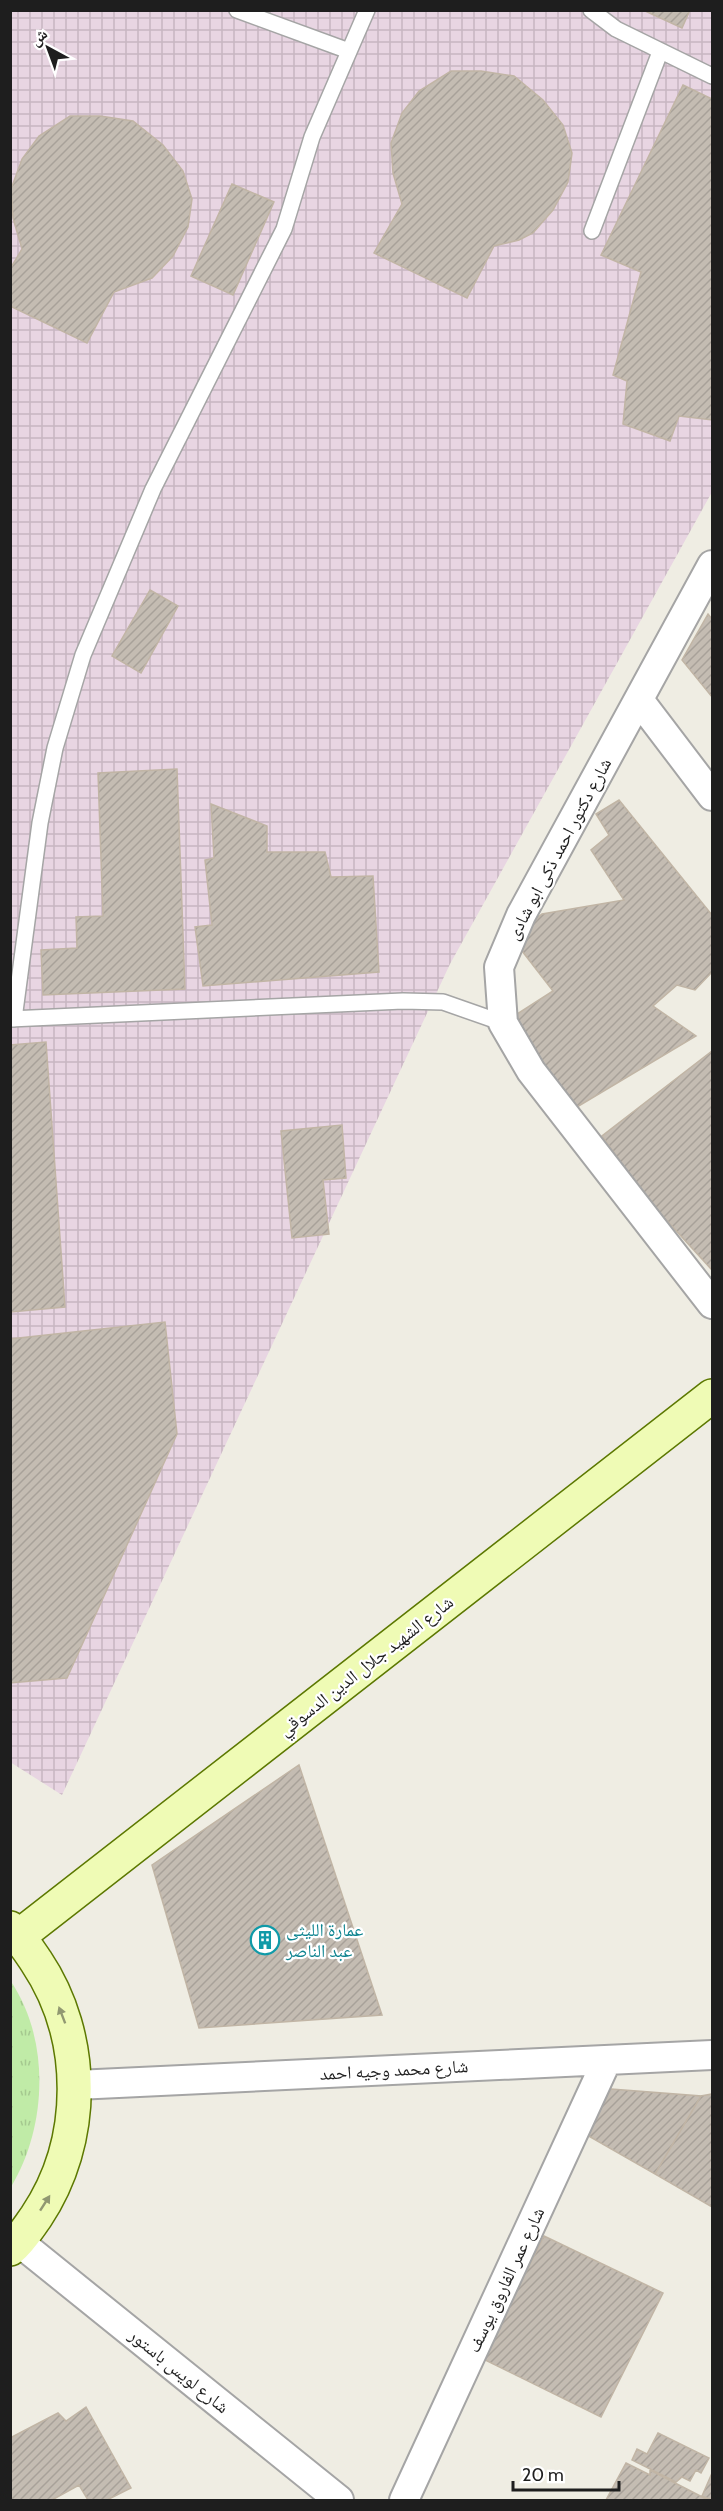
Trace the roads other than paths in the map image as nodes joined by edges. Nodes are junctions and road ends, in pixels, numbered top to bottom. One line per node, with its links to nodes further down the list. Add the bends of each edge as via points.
1 (237, 10): 4 (lane)
2 (367, 10): 4 (lane)
3 (591, 10): 5 (lane, via 616,29)
4 (349, 51): 11 (lane, via 312,137 284,229 153,489 83,655 55,748 40,823)
5 (660, 52): 6 (lane); 7 (lane)
6 (712, 76)
7 (592, 231)
8 (712, 565): 9 (street, شارع دكتور احمد ذكى ابو شادى)
9 (639, 700): 10 (street); 12 (street, شارع دكتور احمد ذكى ابو شادى, via 515,930 500,967)
10 (712, 796)
11 (12, 1019): 12 (lane, via 403,1000 443,1002)
12 (503, 1023): 13 (street, شارع دكتور احمد ذكى ابو شادى, via 531,1071)
13 (712, 1304)
14 (710, 1402): 15 (main road, شارع الشهيد جلال الدين الدسوقي)
15 (15, 1932): 18 (main road, one-way to 15, via 68,2031 49,1981)
16 (712, 2055): 17 (street, شارع محمد وجيه احمد)
17 (607, 2060): 18 (street, شارع محمد وجيه احمد); 21 (street, شارع عمر الفاروق يوسف)
18 (76, 2085): 19 (main road, one-way to 18, via 50,2195 70,2141)
19 (15, 2246): 20 (street, شارع لويس باستور)
20 (339, 2500)
21 (404, 2500)

